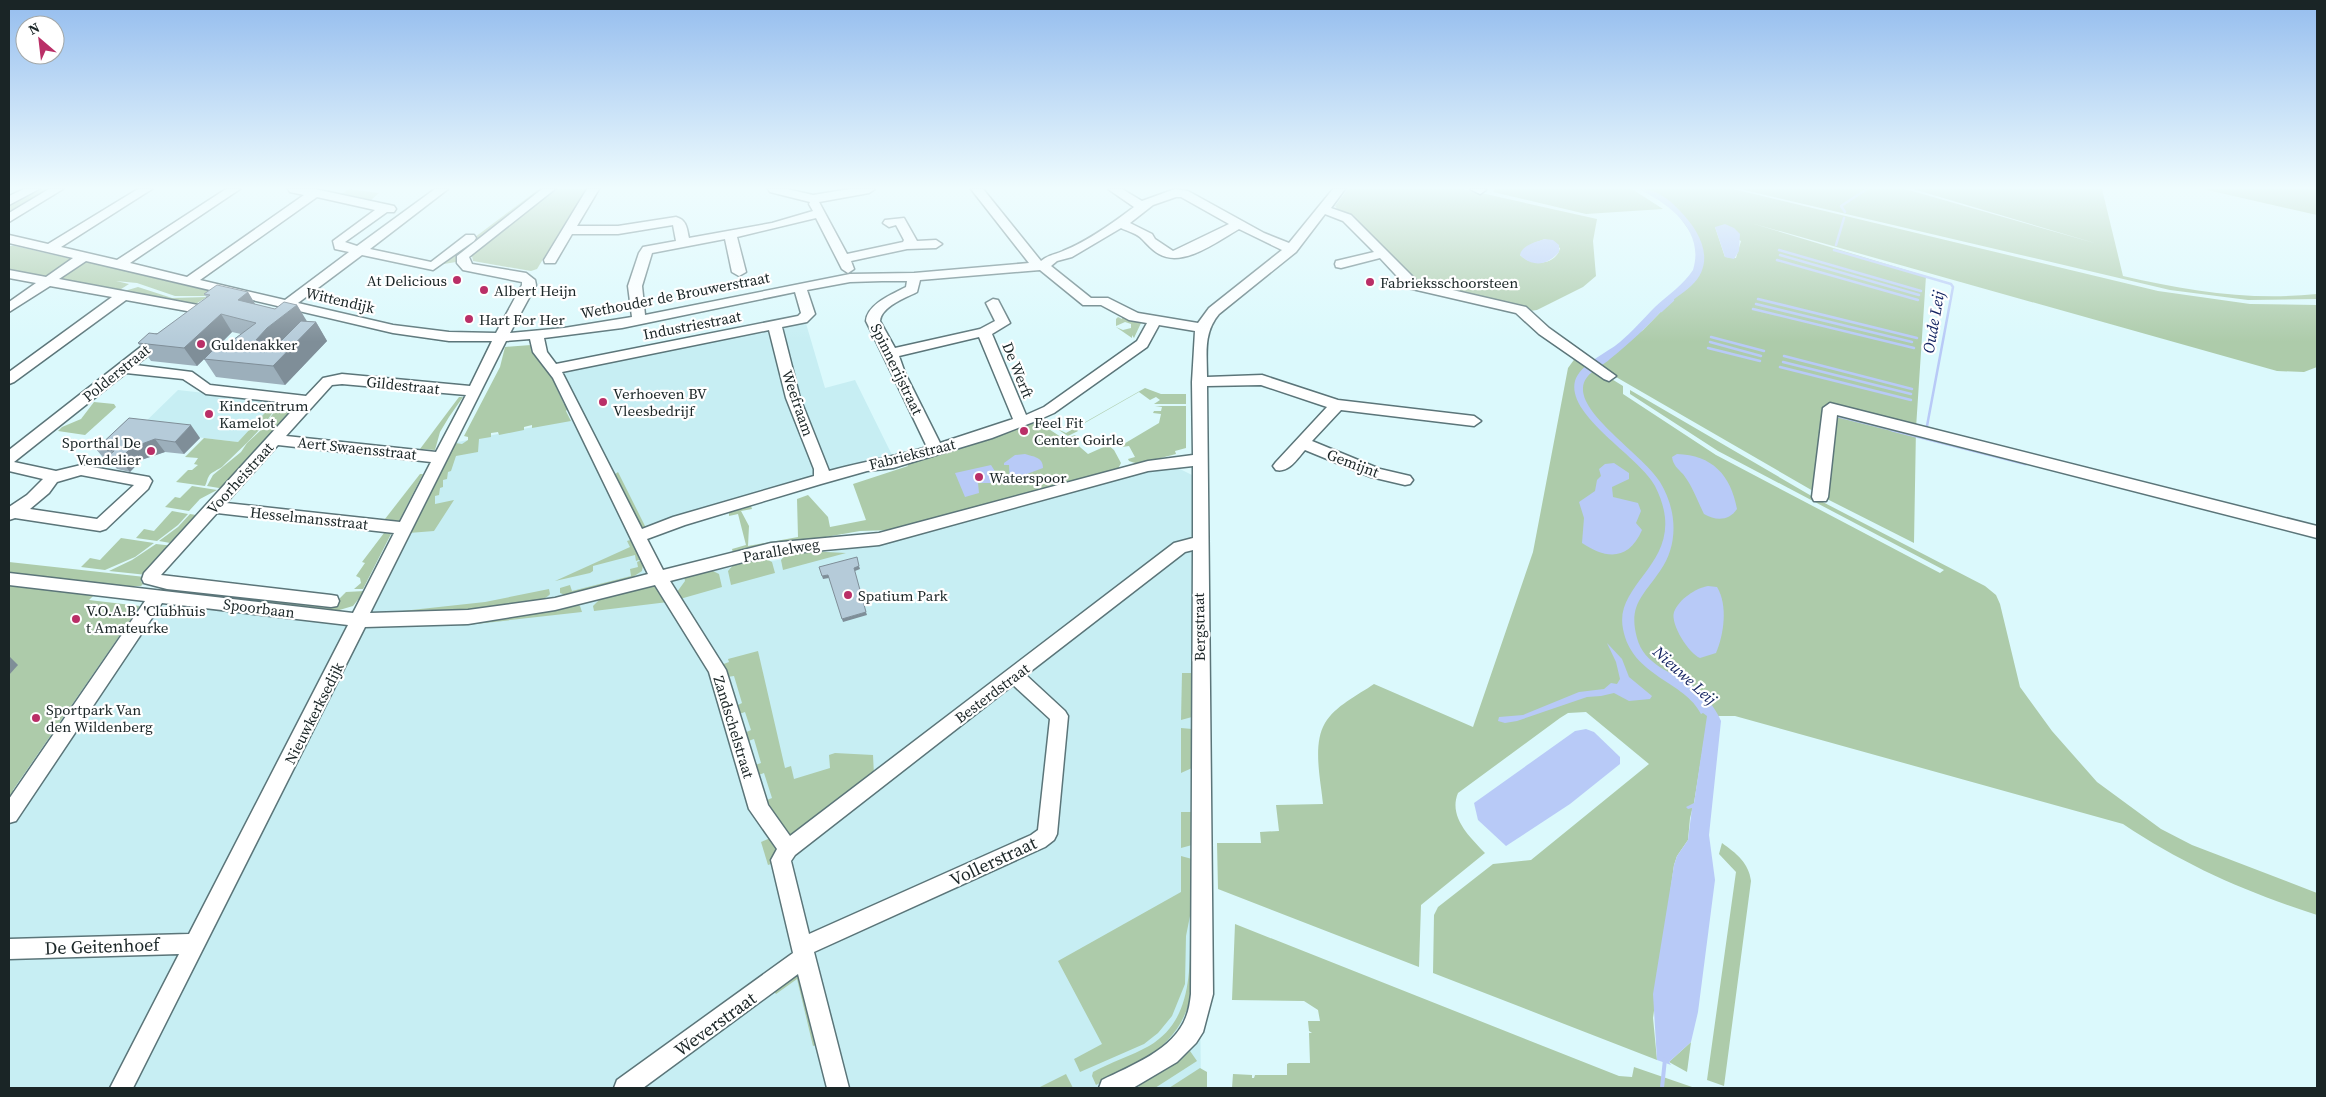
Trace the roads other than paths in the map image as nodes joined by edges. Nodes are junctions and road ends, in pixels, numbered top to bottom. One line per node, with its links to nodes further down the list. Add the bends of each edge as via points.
1 (14, 240): 24 (street, Wittendijk)
2 (64, 240): 24 (street)
3 (157, 240): 32 (street)
4 (248, 240): 39 (street)
5 (340, 240): 26 (street, via 340,246)
6 (372, 240): 26 (street)
7 (467, 240): 26 (street, via 433,266)
8 (482, 240): 55 (street, Nieuwkerksedijk, via 462,258 468,267 528,280 529,286)
9 (562, 240): 29 (street)
10 (694, 240): 21 (street)
11 (731, 240): 34 (street)
12 (833, 240): 30 (street)
13 (911, 240): 23 (street)
14 (1018, 240): 33 (street)
15 (1091, 240): 33 (street)
16 (1149, 240): 17 (street, via 1173,255)
17 (1207, 240)
18 (1270, 240): 25 (street)
19 (1298, 240): 25 (street)
20 (1368, 240): 27 (street)
21 (683, 242): 48 (street, via 656,247 645,253 635,286)
22 (936, 244): 23 (street)
23 (907, 245): 30 (street)
24 (50, 249): 28 (street, Wittendijk)
25 (1291, 249): 51 (street, via 1220,306)
26 (358, 250): 44 (street)
27 (1382, 254): 31 (street); 59 (street, via 1414,285 1520,310 1544,331)
28 (83, 256): 32 (street, Wittendijk); 38 (street)
29 (550, 260)
30 (843, 260): 37 (street)
31 (1341, 264)
32 (119, 265): 39 (street, Wittendijk)
33 (1039, 267): 36 (street, Wethouder de Brouwerstraat); 49 (street, via 1062,280 1088,302 1103,301 1125,314)
34 (739, 272)
35 (9, 274): 38 (street)
36 (914, 277): 37 (street, Wethouder de Brouwerstraat); 56 (street, Spinnerijstraat, via 908,293 882,306 872,316)
37 (852, 278): 40 (street, Wethouder de Brouwerstraat)
38 (48, 281): 42 (street); 45 (street)
39 (190, 281): 41 (street, Wittendijk)
40 (800, 288): 48 (street, Wethouder de Brouwerstraat); 50 (street, Industriestraat, via 808,316)
41 (224, 289): 44 (street, Wittendijk); 46 (street)
42 (124, 295): 46 (street); 60 (street)
43 (993, 303): 53 (street, De Werft, via 1003,323)
44 (288, 304): 55 (street, Wittendijk, via 402,331)
45 (9, 308)
46 (198, 309): 47 (street)
47 (186, 319)
48 (639, 319): 54 (street, Wethouder de Brouwerstraat)
49 (1155, 321): 51 (street); 66 (street, Fabriekstraat, via 1142,344 1049,410)
50 (775, 325): 58 (street, Industriestraat); 77 (street, Weefraam, via 793,398 822,469)
51 (1202, 328): 62 (street, Bergstraat)
52 (172, 329): 57 (street, Polderstraat)
53 (984, 332): 56 (street, De Werft); 66 (street, De Werft)
54 (537, 334): 55 (street, Wethouder de Brouwerstraat); 58 (street, Zandschelstraat, via 537,349)
55 (502, 336): 63 (street, Nieuwkerksedijk)
56 (892, 353): 70 (street, Spinnerijstraat, via 898,373)
57 (124, 368): 64 (street, via 187,375 206,389); 71 (street, Polderstraat)
58 (554, 369): 84 (street, Zandschelstraat)
59 (1606, 374)
60 (9, 379)
61 (332, 380): 63 (street, Gildestraat); 64 (street, Voorheistraat)
62 (1199, 382): 65 (street, via 1262,380); 73 (street, Bergstraat)
63 (475, 391): 72 (street, Nieuwkerksedijk)
64 (310, 401): 68 (street, Voorheistraat)
65 (1337, 405): 67 (street); 69 (street)
66 (1021, 421): 70 (street, Fabriekstraat)
67 (1474, 421)
68 (274, 440): 72 (street, Aert Swaensstraat); 80 (street, Voorheistraat)
69 (1302, 443): 75 (street); 78 (street, Gemijnt, via 1376,473)
70 (936, 449): 77 (street, Fabriekstraat)
71 (9, 458)
72 (441, 458): 82 (street, Nieuwkerksedijk)
73 (1199, 460): 85 (street, Bergstraat); 87 (street, Parallelweg, via 1148,466 879,539 771,549)
74 (9, 466): 76 (street, via 44,473)
75 (1281, 466)
76 (51, 478): 81 (street, via 46,486); 81 (street, via 81,470 144,481 100,525)
77 (821, 479): 84 (street, Fabriekstraat, via 678,521)
78 (1405, 480)
79 (1820, 497): 83 (street, via 1830,408)
80 (212, 507): 82 (street, Hesselmansstraat); 86 (street, Voorheistraat)
81 (11, 513)
82 (404, 528): 91 (street, Nieuwkerksedijk)
83 (2317, 532)
84 (639, 536): 87 (street, Zandschelstraat)
85 (1199, 543): 92 (street, Besterdstraat, via 1180,547); 98 (street, Bergstraat, via 1202,994 1195,1024 1183,1039 1155,1065)
86 (150, 577): 90 (street, Spoorbaan, via 153,581 167,583)
87 (660, 577): 91 (street, Parallelweg, via 555,604 499,613 440,619); 94 (street, Zandschelstraat, via 717,670 760,809)
88 (9, 579): 89 (street, Spoorbaan)
89 (158, 596): 91 (street, Spoorbaan); 93 (street)
90 (331, 602)
91 (360, 620): 95 (street, Nieuwkerksedijk)
92 (1015, 676): 94 (street, Besterdstraat); 97 (street, Vollerstraat, via 1059,716 1047,834)
93 (9, 815)
94 (788, 849): 97 (street, via 781,860)
95 (196, 944): 96 (street, De Geitenhoef); 99 (street, Nieuwkerksedijk)
96 (9, 949)
97 (803, 952): 100 (street, Weverstraat); 101 (street)
98 (1116, 1087)
99 (121, 1088)
100 (625, 1088)
101 (838, 1088)

